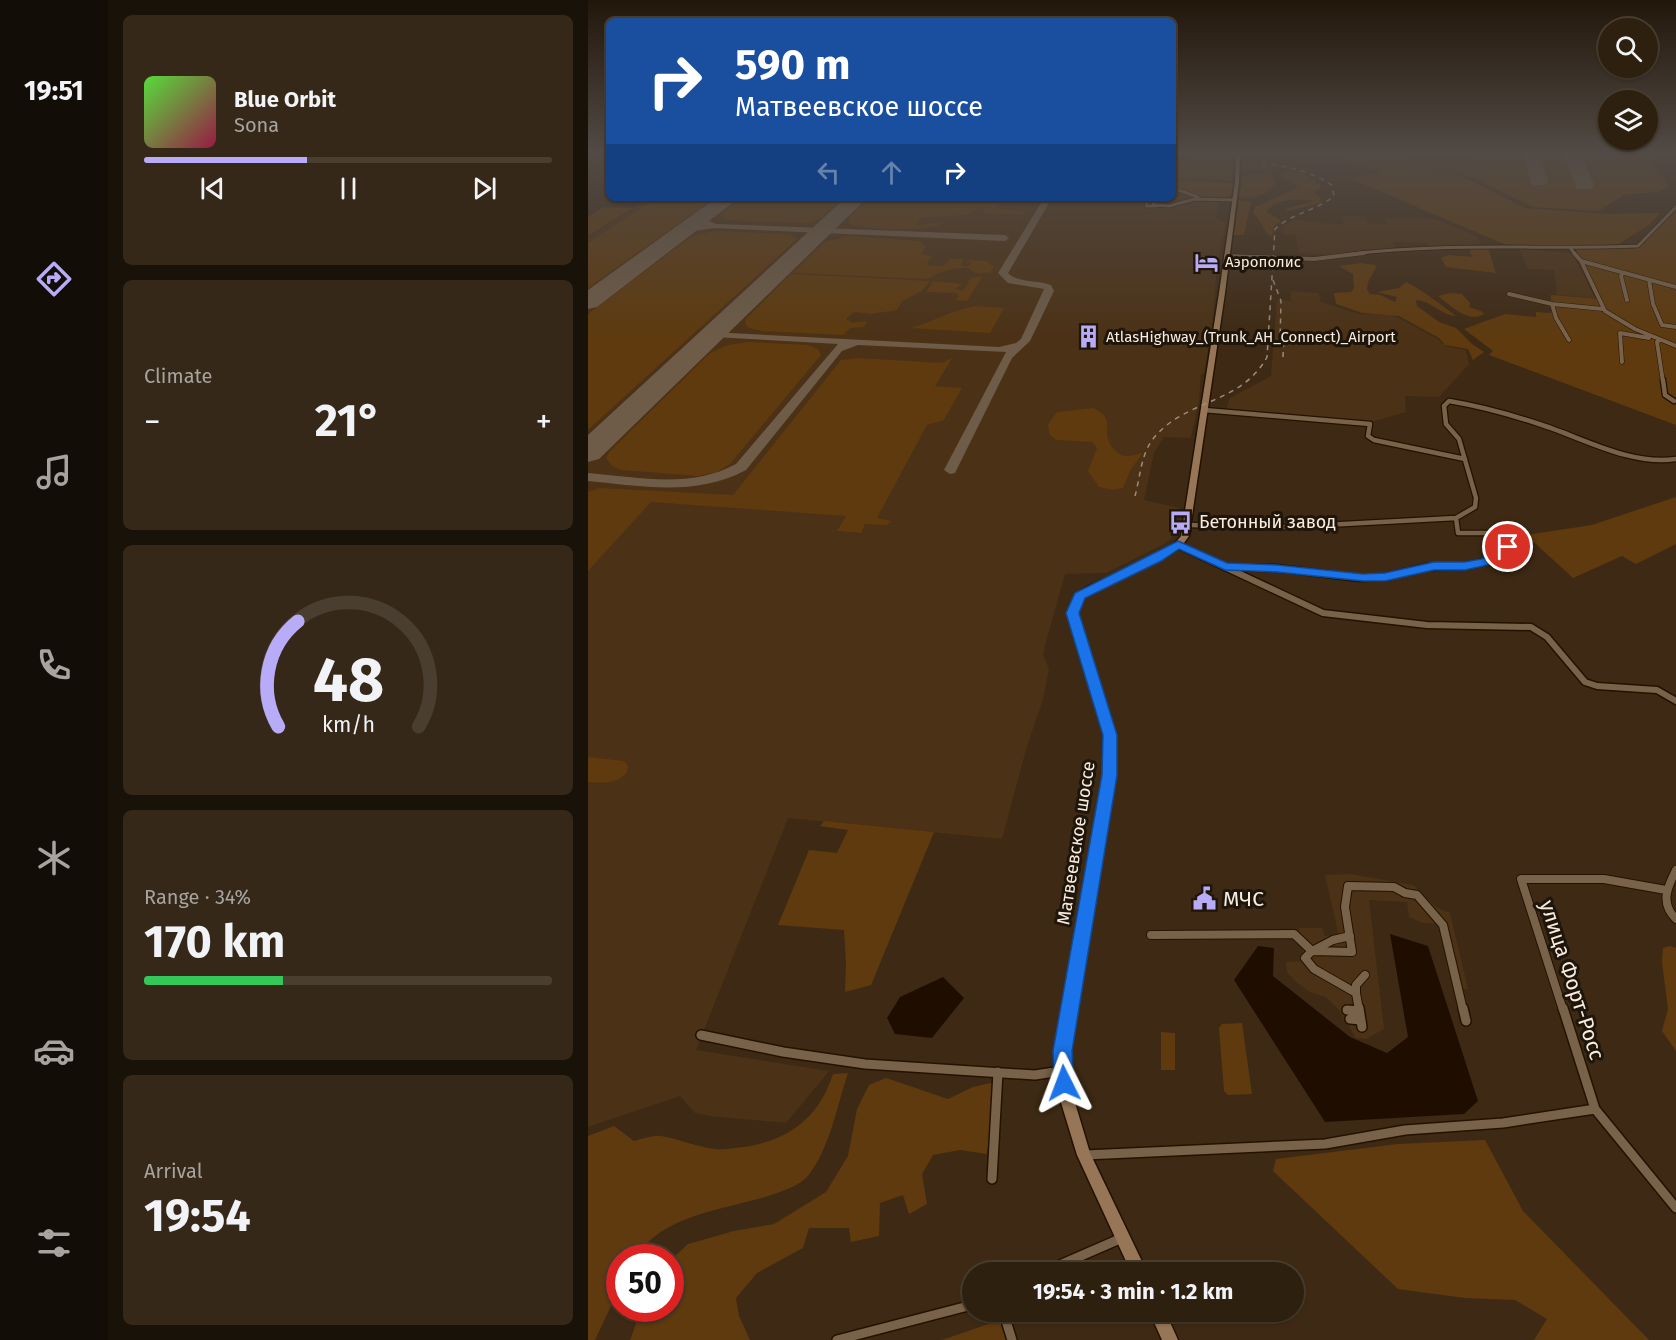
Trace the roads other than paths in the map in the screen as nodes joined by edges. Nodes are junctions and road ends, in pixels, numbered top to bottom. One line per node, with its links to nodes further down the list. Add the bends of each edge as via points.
1 (1232, 216): 4 (main road, Матвеевское шоссе)
2 (1668, 216): 3 (street, via 1638,246)
3 (1571, 249): 4 (street, via 1472,246 1314,259); 5 (street)
4 (1226, 255): 19 (main road, Матвеевское шоссе)
5 (1581, 261): 6 (street); 12 (street)
6 (1623, 273): 7 (street); 10 (street)
7 (1649, 280): 8 (street); 13 (street, via 1662,325)
8 (1676, 287)
9 (1509, 294): 11 (street)
10 (1627, 300)
11 (1552, 304): 12 (street); 15 (street)
12 (1603, 309): 14 (street)
13 (1676, 327)
14 (1658, 339): 16 (street); 17 (street, via 1620,333); 18 (street, via 1665,395)
15 (1569, 340)
16 (1676, 346)
17 (1622, 362)
18 (1674, 401)
19 (1203, 410): 20 (street, via 1370,424 1368,436 1378,442); 23 (main road, Матвеевское шоссе)
20 (1465, 459): 21 (street, via 1459,439 1446,424 1444,406 1449,401 1538,423 1610,451 1663,461); 22 (street, via 1475,507)
21 (1676, 459)
22 (1456, 518): 23 (street, via 1310,525); 25 (street, via 1458,532 1498,533 1524,539 1493,560 1465,566 1427,567 1385,577)
23 (1188, 525): 24 (main road, Матвеевское шоссе)
24 (1178, 544): 25 (street); 38 (main road, Матвеевское шоссе, via 1079,596 1072,613 1110,735 1109,775 1062,1051)
25 (1225, 567): 26 (street, via 1323,613 1427,625 1531,627 1547,637 1585,682 1657,690)
26 (1676, 701)
27 (1676, 870): 28 (street)
28 (1666, 890): 29 (street, via 1664,907); 40 (street, улица Форт-Росс, via 1604,879 1521,879)
29 (1676, 919)
30 (1151, 935): 32 (street, via 1294,934)
31 (1350, 936): 32 (street); 32 (street, via 1352,952); 36 (street, via 1348,886 1394,887 1417,895 1443,925)
32 (1312, 951): 34 (street, via 1305,958 1314,969 1337,988)
33 (1365, 975): 34 (street, via 1356,985)
34 (1356, 993): 35 (street, via 1361,1019)
35 (1348, 1014)
36 (1466, 1021)
37 (701, 1035): 39 (street, via 865,1064)
38 (1062, 1071): 39 (street, via 1035,1075); 41 (main road, Матвеевское шоссе)
39 (998, 1072): 42 (street)
40 (1595, 1109): 41 (street, via 1503,1123 1405,1130 1325,1144); 43 (street, улица Форт-Росс)
41 (1084, 1155): 44 (main road, Матвеевское шоссе)
42 (992, 1179)
43 (1676, 1208)
44 (1123, 1238): 45 (street); 46 (main road, Матвеевское шоссе)
45 (1067, 1262)
46 (1134, 1262)
47 (962, 1308): 50 (street)
48 (1006, 1322): 51 (street)
49 (1162, 1322): 52 (main road)
50 (837, 1340)
51 (1012, 1340)
52 (1170, 1340)

